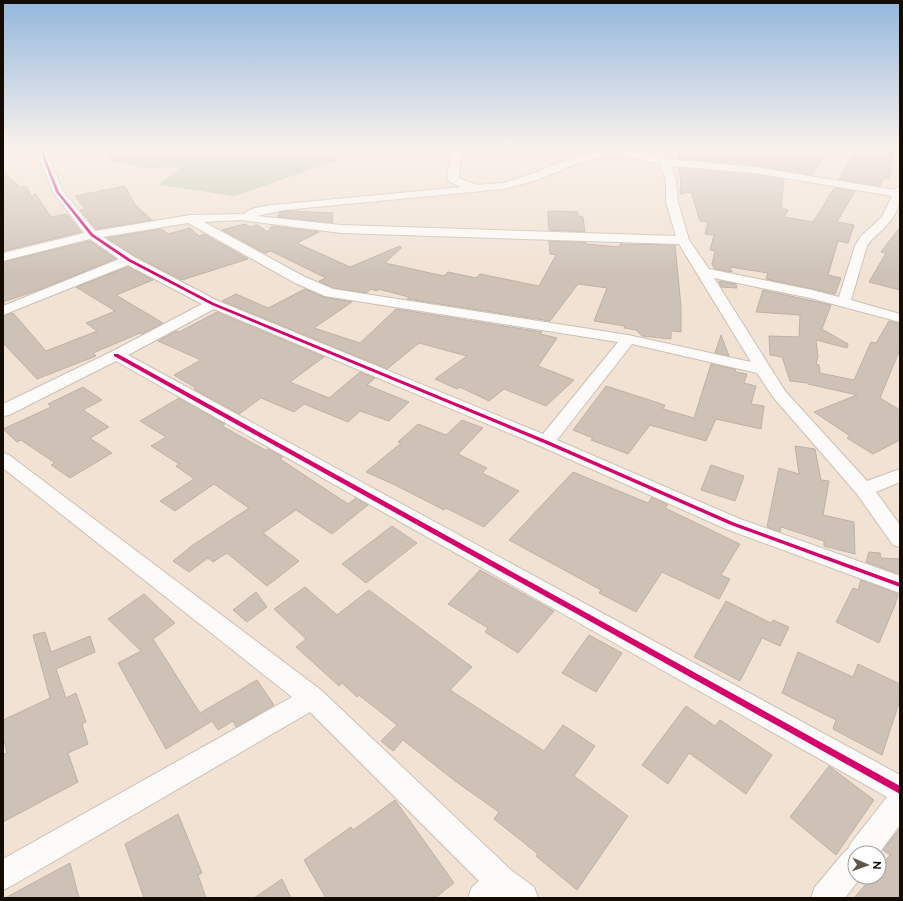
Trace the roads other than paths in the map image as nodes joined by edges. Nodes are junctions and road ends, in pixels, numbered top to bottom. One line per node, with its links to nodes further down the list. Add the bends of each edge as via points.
1 (57, 190): 8 (street)
2 (464, 190): 6 (street, via 284,207)
3 (671, 190): 9 (street, via 672,202)
4 (886, 190): 5 (street)
5 (899, 192): 13 (street, via 887,219 861,246)
6 (240, 217): 7 (street); 9 (street, via 341,229)
7 (190, 220): 8 (street); 17 (street, via 300,280 330,293)
8 (92, 235): 10 (street); 11 (street)
9 (683, 240): 12 (street)
10 (3, 257)
11 (129, 260): 14 (street); 15 (street)
12 (704, 272): 13 (street); 19 (street)
13 (844, 302): 16 (street)
14 (213, 304): 18 (street); 21 (street)
15 (3, 311)
16 (900, 318)
17 (628, 339): 19 (street); 21 (street)
18 (116, 355): 20 (street); 28 (street)
19 (762, 370): 24 (street, via 779,394)
20 (3, 411)
21 (546, 442): 26 (street, via 733,524)
22 (3, 459): 27 (street)
23 (900, 475): 24 (street)
24 (864, 489): 25 (street)
25 (900, 540)
26 (900, 585)
27 (312, 698): 32 (street); 33 (street)
28 (900, 790)
29 (900, 802): 30 (street)
30 (867, 845)
31 (847, 871): 34 (street)
32 (3, 875)
33 (502, 892)
34 (826, 898)

